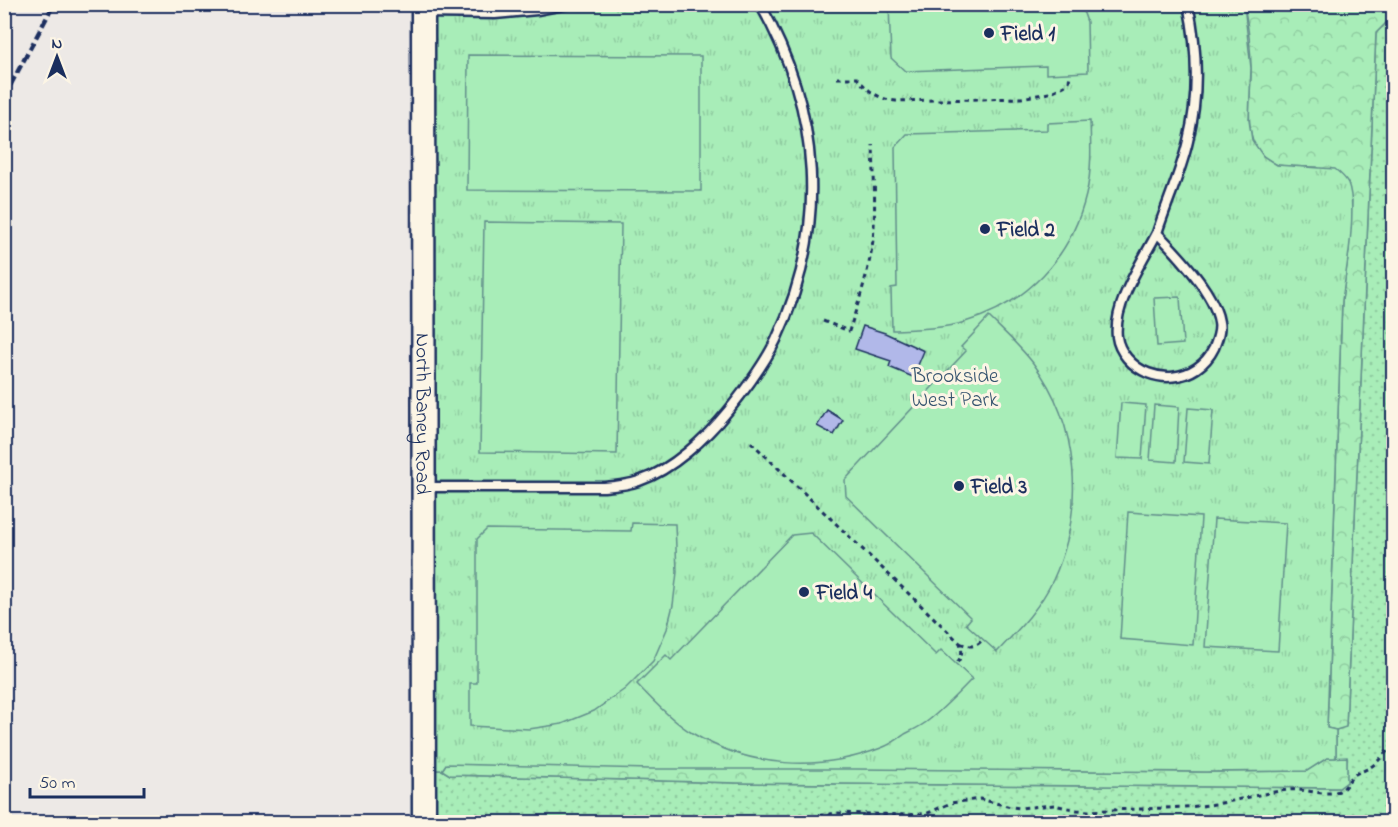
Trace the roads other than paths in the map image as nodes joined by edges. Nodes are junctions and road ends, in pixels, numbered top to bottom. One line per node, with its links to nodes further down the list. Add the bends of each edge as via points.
1 (568, 4): 4 (lane, via 495,14)
2 (760, 4): 6 (lane, via 783,48 799,95 811,187 805,251 792,299 775,342 751,381 703,438 671,464 640,481 604,488)
3 (1188, 4): 5 (lane, via 1196,54 1194,116)
4 (423, 9): 6 (street, North Baney Road)
5 (1157, 233): 5 (lane, via 1121,303 1117,338 1123,352 1143,372 1183,376 1209,358 1218,339 1219,321 1200,283)
6 (424, 487): 7 (street, North Baney Road)
7 (424, 822)

